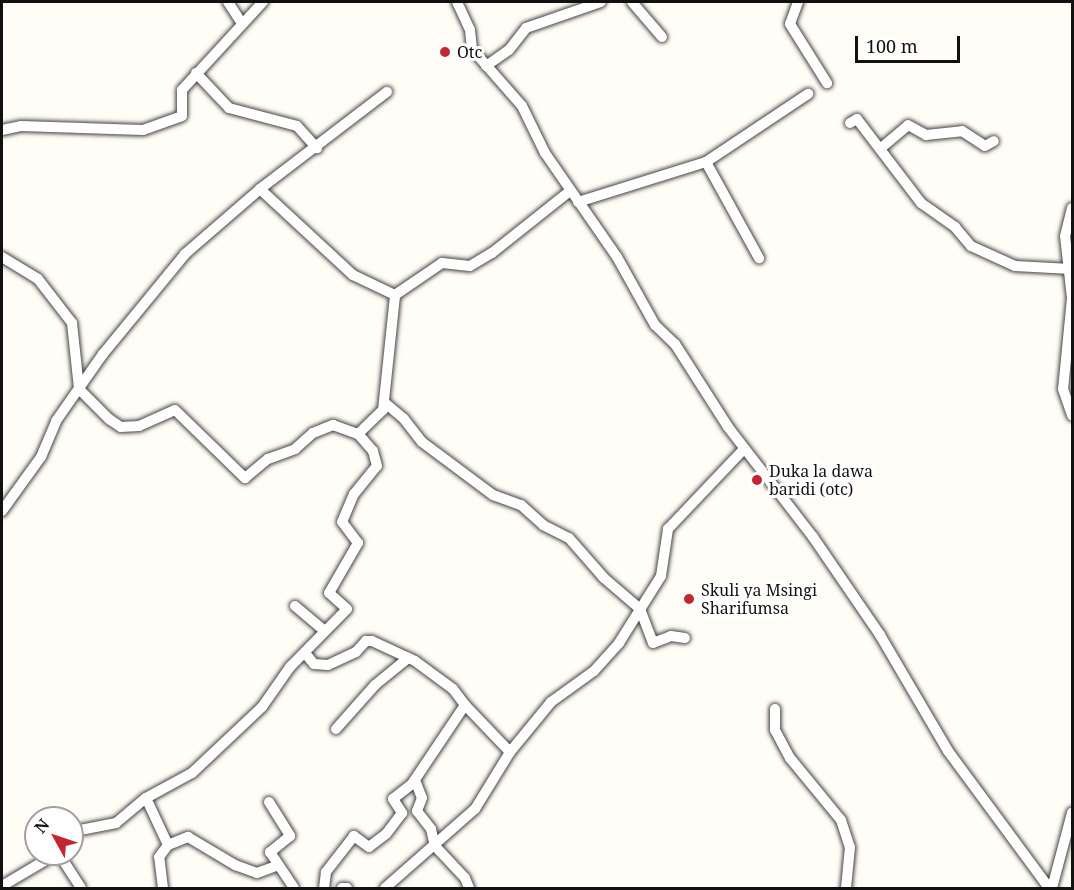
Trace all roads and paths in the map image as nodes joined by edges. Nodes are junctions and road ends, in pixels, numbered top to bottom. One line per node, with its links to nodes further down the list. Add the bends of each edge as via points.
1 (228, 2): 7 (street)
2 (263, 2): 7 (street)
3 (457, 2): 9 (street, via 470,30 472,50)
4 (601, 2): 9 (street, via 526,28 509,50)
5 (632, 2): 8 (street)
6 (798, 2): 11 (street, via 790,19 791,27)
7 (240, 22): 10 (street, via 225,45)
8 (662, 37)
9 (486, 66): 21 (street, via 522,106 545,153)
10 (196, 73): 15 (street, via 182,90 182,116 143,130 21,126); 17 (street, via 236,112 297,126)
11 (827, 83)
12 (387, 92): 17 (street)
13 (808, 94): 19 (street)
14 (849, 123): 18 (street, via 857,119)
15 (2, 130)
16 (994, 141): 18 (street, via 985,146 962,131 926,135 908,125)
17 (317, 148): 20 (street)
18 (881, 148): 26 (street, via 921,203 955,226 971,246 1015,266)
19 (706, 162): 22 (street); 25 (street)
20 (260, 189): 27 (street, via 353,275); 29 (street, via 185,254 103,354)
21 (570, 191): 22 (street); 27 (street, via 492,253 470,266 442,263)
22 (578, 202): 33 (street, via 617,257 656,325 675,344)
23 (1072, 208): 26 (street, via 1064,252)
24 (2, 257): 29 (street, via 38,279 72,323)
25 (759, 258)
26 (1071, 269): 28 (street)
27 (395, 295): 30 (street)
28 (1072, 298): 31 (street, via 1063,389)
29 (80, 389): 32 (street, via 121,427 139,426 175,410 245,478 273,456 279,458 314,433 333,425); 34 (street, via 56,421 41,457)
30 (384, 402): 32 (street, via 383,410); 36 (street, via 422,442 493,495 520,505 543,525 569,538 604,578)
31 (1072, 416)
32 (358, 434): 37 (street, via 374,451 377,466 354,494 342,522 358,543 329,593 347,609)
33 (744, 449): 36 (street, via 668,529 661,576); 65 (street, via 765,470 813,537 880,635 948,752)
34 (2, 511)
35 (295, 606): 37 (street)
36 (640, 609): 38 (street, via 653,643 671,636); 44 (street, via 609,656 551,702)
37 (325, 631): 39 (street)
38 (685, 638)
39 (305, 653): 40 (street, via 314,664 328,665 356,652 366,641); 46 (street, via 290,667 262,707 192,773)
40 (408, 658): 41 (street, via 453,689); 43 (street, via 375,685)
41 (465, 705): 44 (street); 45 (street)
42 (775, 709): 64 (street, via 775,730 790,758 841,820 850,848)
43 (336, 729)
44 (510, 752): 51 (street, via 475,809)
45 (415, 780): 51 (street, via 422,798 417,811 431,829); 59 (street, via 393,799 402,813 386,834 369,847 354,836 326,872)
46 (146, 798): 49 (street, via 116,823); 50 (street)
47 (269, 802): 54 (street, via 290,836 270,849)
48 (1072, 813): 65 (street)
49 (84, 829)
50 (168, 845): 54 (street, via 188,837 235,865 258,873); 57 (street, via 159,857)
51 (435, 846): 62 (street); 63 (street, via 465,878)
52 (37, 866): 55 (street)
53 (66, 866): 56 (street)
54 (276, 866): 58 (street)
55 (2, 886)
56 (81, 888)
57 (163, 888)
58 (294, 888)
59 (324, 888)
60 (342, 888): 61 (street)
61 (347, 888)
62 (386, 888)
63 (469, 888)
64 (846, 888)
65 (1050, 888)

